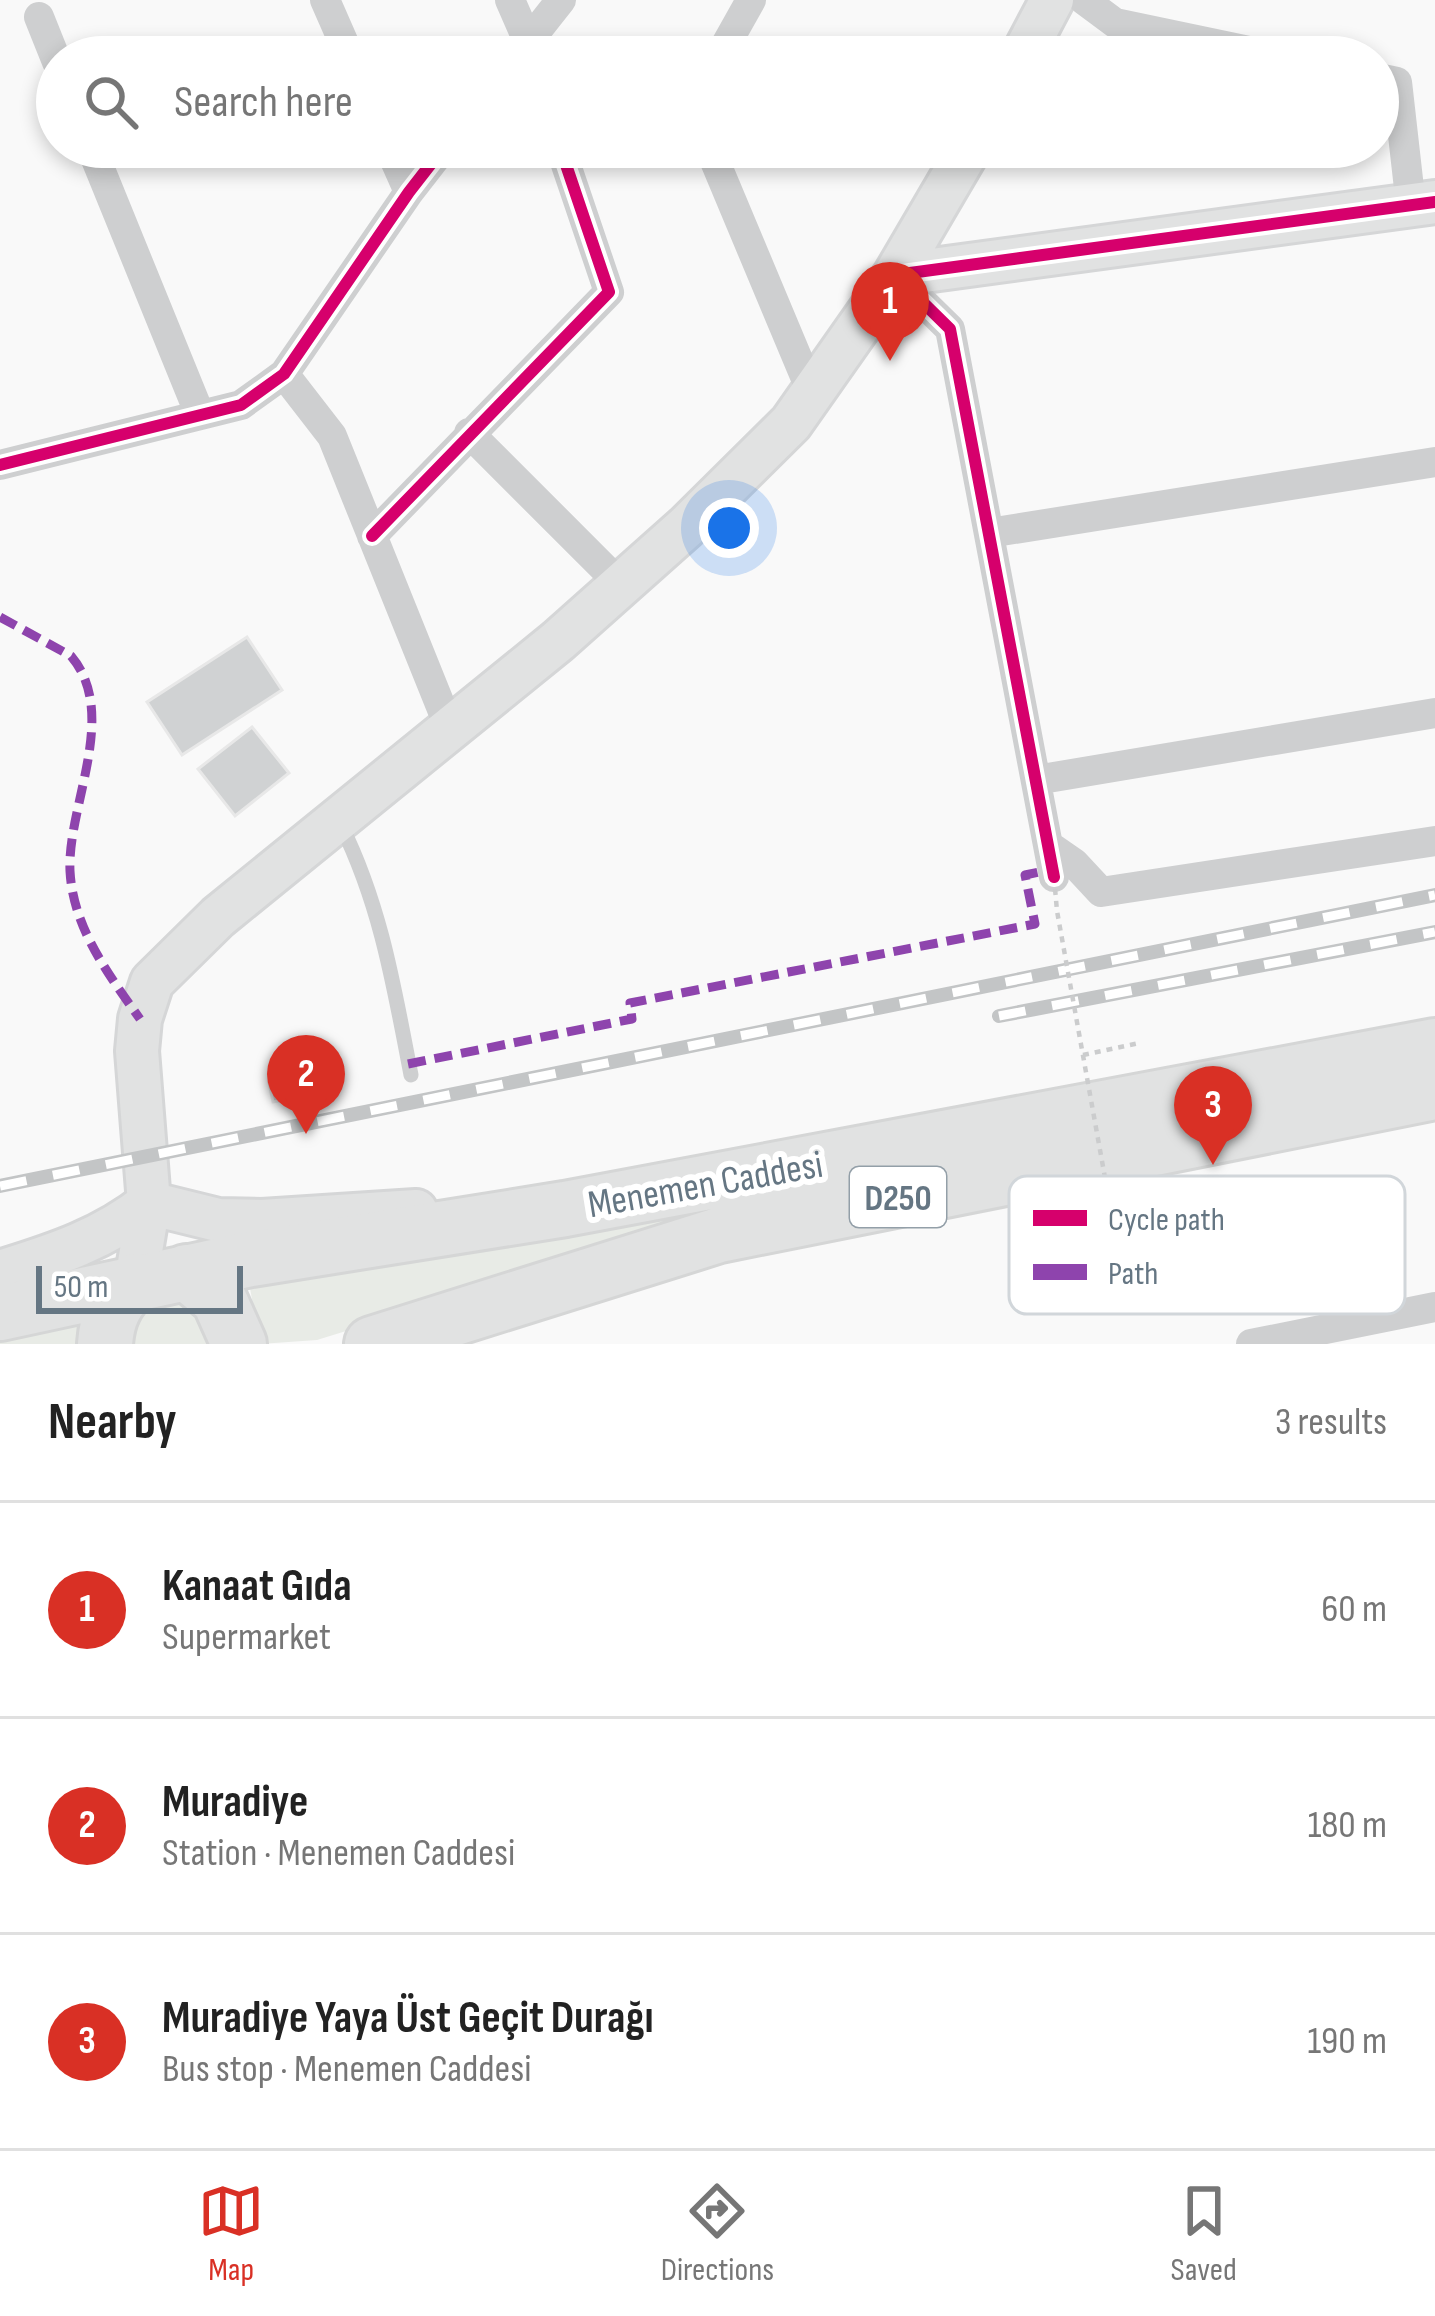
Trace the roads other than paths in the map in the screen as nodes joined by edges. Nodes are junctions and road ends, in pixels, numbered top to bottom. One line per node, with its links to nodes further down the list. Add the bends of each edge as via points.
1 (326, 0): 9 (street)
2 (510, 0): 10 (street)
3 (561, 0): 11 (street)
4 (751, 0): 12 (street)
5 (1052, 0): 13 (main road)
6 (1084, 0): 14 (street, via 1115,23)
7 (39, 17): 8 (street)
8 (47, 36)
9 (341, 36)
10 (521, 36)
11 (536, 36)
12 (731, 36)
13 (1033, 36)
14 (1177, 36)
15 (1399, 91): 23 (street)
16 (100, 168): 27 (street)
17 (398, 168): 22 (street)
18 (428, 168): 22 (street)
19 (567, 168): 28 (street, via 609,292)
20 (718, 168): 26 (street)
21 (958, 168): 24 (main road)
22 (409, 192): 25 (street)
23 (1423, 204): 24 (main road)
24 (895, 275): 26 (main road); 31 (street, via 950,329)
25 (284, 374): 27 (street, via 241,405); 32 (street, via 332,436)
26 (812, 393): 33 (main road, via 791,423)
27 (200, 415): 29 (street)
28 (469, 433): 32 (street); 33 (street)
29 (2, 458)
30 (1435, 462): 31 (street)
31 (989, 533): 36 (street)
32 (372, 536): 35 (street)
33 (621, 585): 35 (main road)
34 (1435, 713): 36 (street)
35 (450, 729): 37 (main road)
36 (1036, 780): 39 (street)
37 (339, 820): 42 (lane, via 383,933); 46 (main road, via 152,982 137,1051)
38 (1435, 841): 39 (street, via 1101,892)
39 (1048, 845): 40 (street)
40 (1054, 877)
41 (1435, 1046): 47 (highway, Menemen Caddesi / D250)
42 (411, 1075)
43 (1435, 1092): 44 (highway, Menemen Caddesi / D250)
44 (1014, 1176)
45 (1009, 1177): 56 (highway, Menemen Caddesi / D250, via 719,1235)
46 (149, 1203): 47 (main road, via 240,1221); 48 (main road, via 107,1233); 49 (main road)
47 (565, 1209): 49 (highway, Menemen Caddesi / D250)
48 (0, 1272)
49 (161, 1276): 52 (highway, Menemen Caddesi / D250); 54 (highway, via 113,1306); 55 (highway, via 219,1299)
50 (1435, 1306): 51 (street)
51 (1405, 1312)
52 (0, 1313)
53 (1396, 1314): 57 (street)
54 (106, 1344)
55 (239, 1344)
56 (372, 1344)
57 (1252, 1344)

